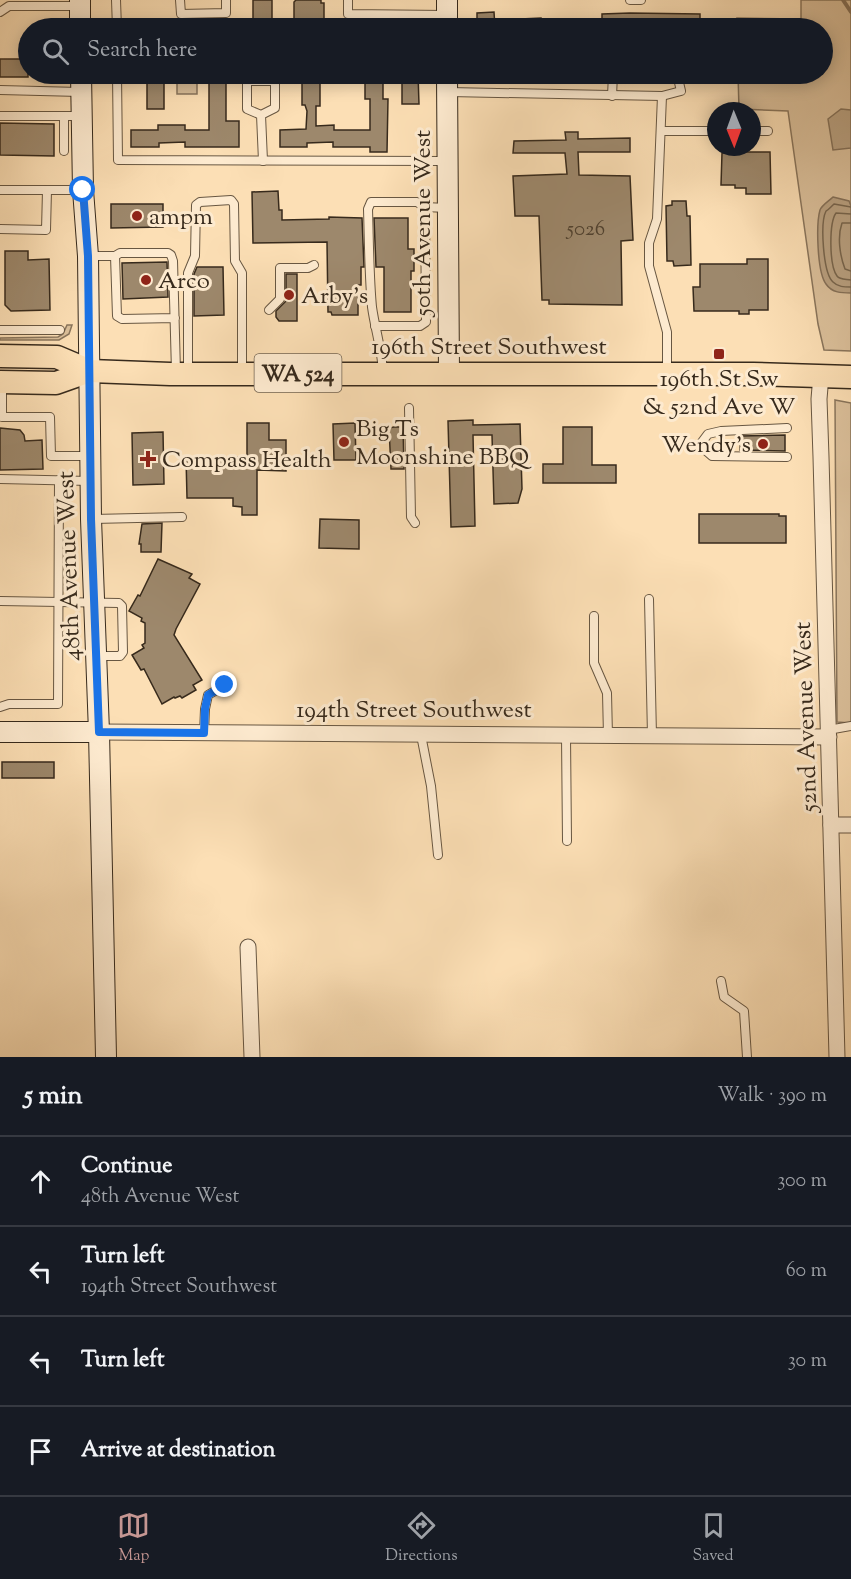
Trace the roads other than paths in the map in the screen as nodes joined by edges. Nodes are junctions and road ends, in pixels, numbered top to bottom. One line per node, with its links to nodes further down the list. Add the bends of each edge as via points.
1 (116, 0): 11 (lane)
2 (180, 0): 3 (lane, via 181,14 226,13)
3 (226, 0)
4 (348, 0): 9 (lane, via 348,14)
5 (630, 0): 6 (lane)
6 (641, 0)
7 (82, 2): 8 (lane, via 9,6); 10 (street)
8 (0, 12)
9 (447, 15)
10 (81, 18)
11 (117, 18)
12 (69, 84): 21 (lane)
13 (81, 84): 26 (street, 48th Avenue West)
14 (117, 84): 32 (lane, via 118,160)
15 (247, 84): 24 (lane, via 247,109)
16 (275, 84): 24 (lane, via 276,108)
17 (447, 84): 33 (street, 50th Avenue West)
18 (471, 84): 22 (lane)
19 (613, 84): 22 (lane)
20 (679, 84): 23 (lane, via 681,91)
21 (0, 90)
22 (612, 96): 23 (lane)
23 (662, 96): 27 (lane)
24 (261, 115): 32 (lane)
25 (0, 116): 26 (lane)
26 (73, 116): 31 (lane); 36 (street, 48th Avenue West)
27 (661, 131): 28 (lane); 52 (lane, via 657,219 649,243 650,266 667,332)
28 (707, 131)
29 (761, 131): 30 (lane)
30 (768, 131)
31 (64, 151)
32 (263, 161): 33 (lane)
33 (447, 161): 38 (street, 50th Avenue West)
34 (0, 190): 35 (lane)
35 (47, 190): 36 (lane); 39 (lane, via 46,230)
36 (83, 190): 40 (street, 48th Avenue West)
37 (425, 207): 38 (lane); 45 (lane, via 426,322 420,326); 45 (lane, via 417,202 371,202 368,208)
38 (448, 208): 51 (street, 50th Avenue West)
39 (0, 230)
40 (88, 256): 41 (lane); 49 (street, 48th Avenue West)
41 (115, 256): 44 (lane, via 117,316); 44 (lane, via 171,255)
42 (314, 264): 43 (lane, via 308,268 280,268 280,299)
43 (269, 310)
44 (175, 318): 53 (lane)
45 (375, 326): 50 (lane)
46 (0, 330): 47 (lane)
47 (60, 330)
48 (0, 356): 49 (main road, 196th Street Southwest, via 57,357)
49 (90, 371): 53 (main road, 196th Street Southwest / WA 524); 57 (main road, 196th Street Southwest / WA 524, via 56,383); 60 (street, 48th Avenue West)
50 (383, 373): 51 (main road, 196th Street Southwest / WA 524); 54 (main road, 196th Street Southwest / WA 524)
51 (449, 373): 52 (main road, 196th Street Southwest / WA 524)
52 (668, 373): 55 (main road, 196th Street Southwest / WA 524)
53 (182, 374): 54 (main road, 196th Street Southwest / WA 524); 54 (lane, via 188,273 195,256 196,205 231,200 235,261 242,273)
54 (242, 374)
55 (821, 375): 56 (main road, 196th Street Southwest / WA 524); 80 (street, 52nd Avenue West)
56 (851, 376)
57 (1, 382): 60 (lane, via 2,417 50,417 51,456)
58 (409, 408): 67 (lane, via 411,517)
59 (787, 428): 61 (lane, via 721,430 708,434 702,442 712,456)
60 (91, 456): 64 (street, 48th Avenue West)
61 (787, 457)
62 (0, 479): 63 (lane)
63 (59, 480): 64 (lane); 70 (lane)
64 (91, 481): 66 (street, 48th Avenue West)
65 (182, 517): 66 (lane)
66 (91, 519): 71 (street, 48th Avenue West)
67 (415, 523)
68 (649, 599): 84 (lane)
69 (0, 601): 70 (lane)
70 (58, 602): 71 (lane); 75 (lane, via 58,704)
71 (94, 603): 73 (street, 48th Avenue West); 73 (lane, via 122,606 123,652 120,656)
72 (594, 616): 83 (lane, via 594,663 607,693)
73 (96, 656): 78 (street, 48th Avenue West)
74 (225, 685): 79 (lane, via 208,695)
75 (0, 707)
76 (851, 726): 80 (lane)
77 (0, 732): 78 (street, 194th Street Southwest)
78 (99, 732): 79 (street, 194th Street Southwest); 92 (street, 48th Avenue West)
79 (204, 733): 81 (street, 194th Street Southwest)
80 (828, 734): 84 (street, 194th Street Southwest); 85 (street, 52nd Avenue West)
81 (421, 735): 82 (street, 194th Street Southwest); 88 (lane)
82 (566, 736): 83 (street, 194th Street Southwest); 87 (lane)
83 (608, 736): 84 (street, 194th Street Southwest)
84 (652, 736)
85 (831, 825): 86 (street); 91 (street, 52nd Avenue West)
86 (851, 825)
87 (567, 841)
88 (438, 855)
89 (248, 947): 93 (street)
90 (722, 981): 94 (lane, via 723,997 744,1011)
91 (843, 983): 95 (street, 52nd Avenue West)
92 (106, 1057)
93 (252, 1057)
94 (747, 1057)
95 (837, 1057)

